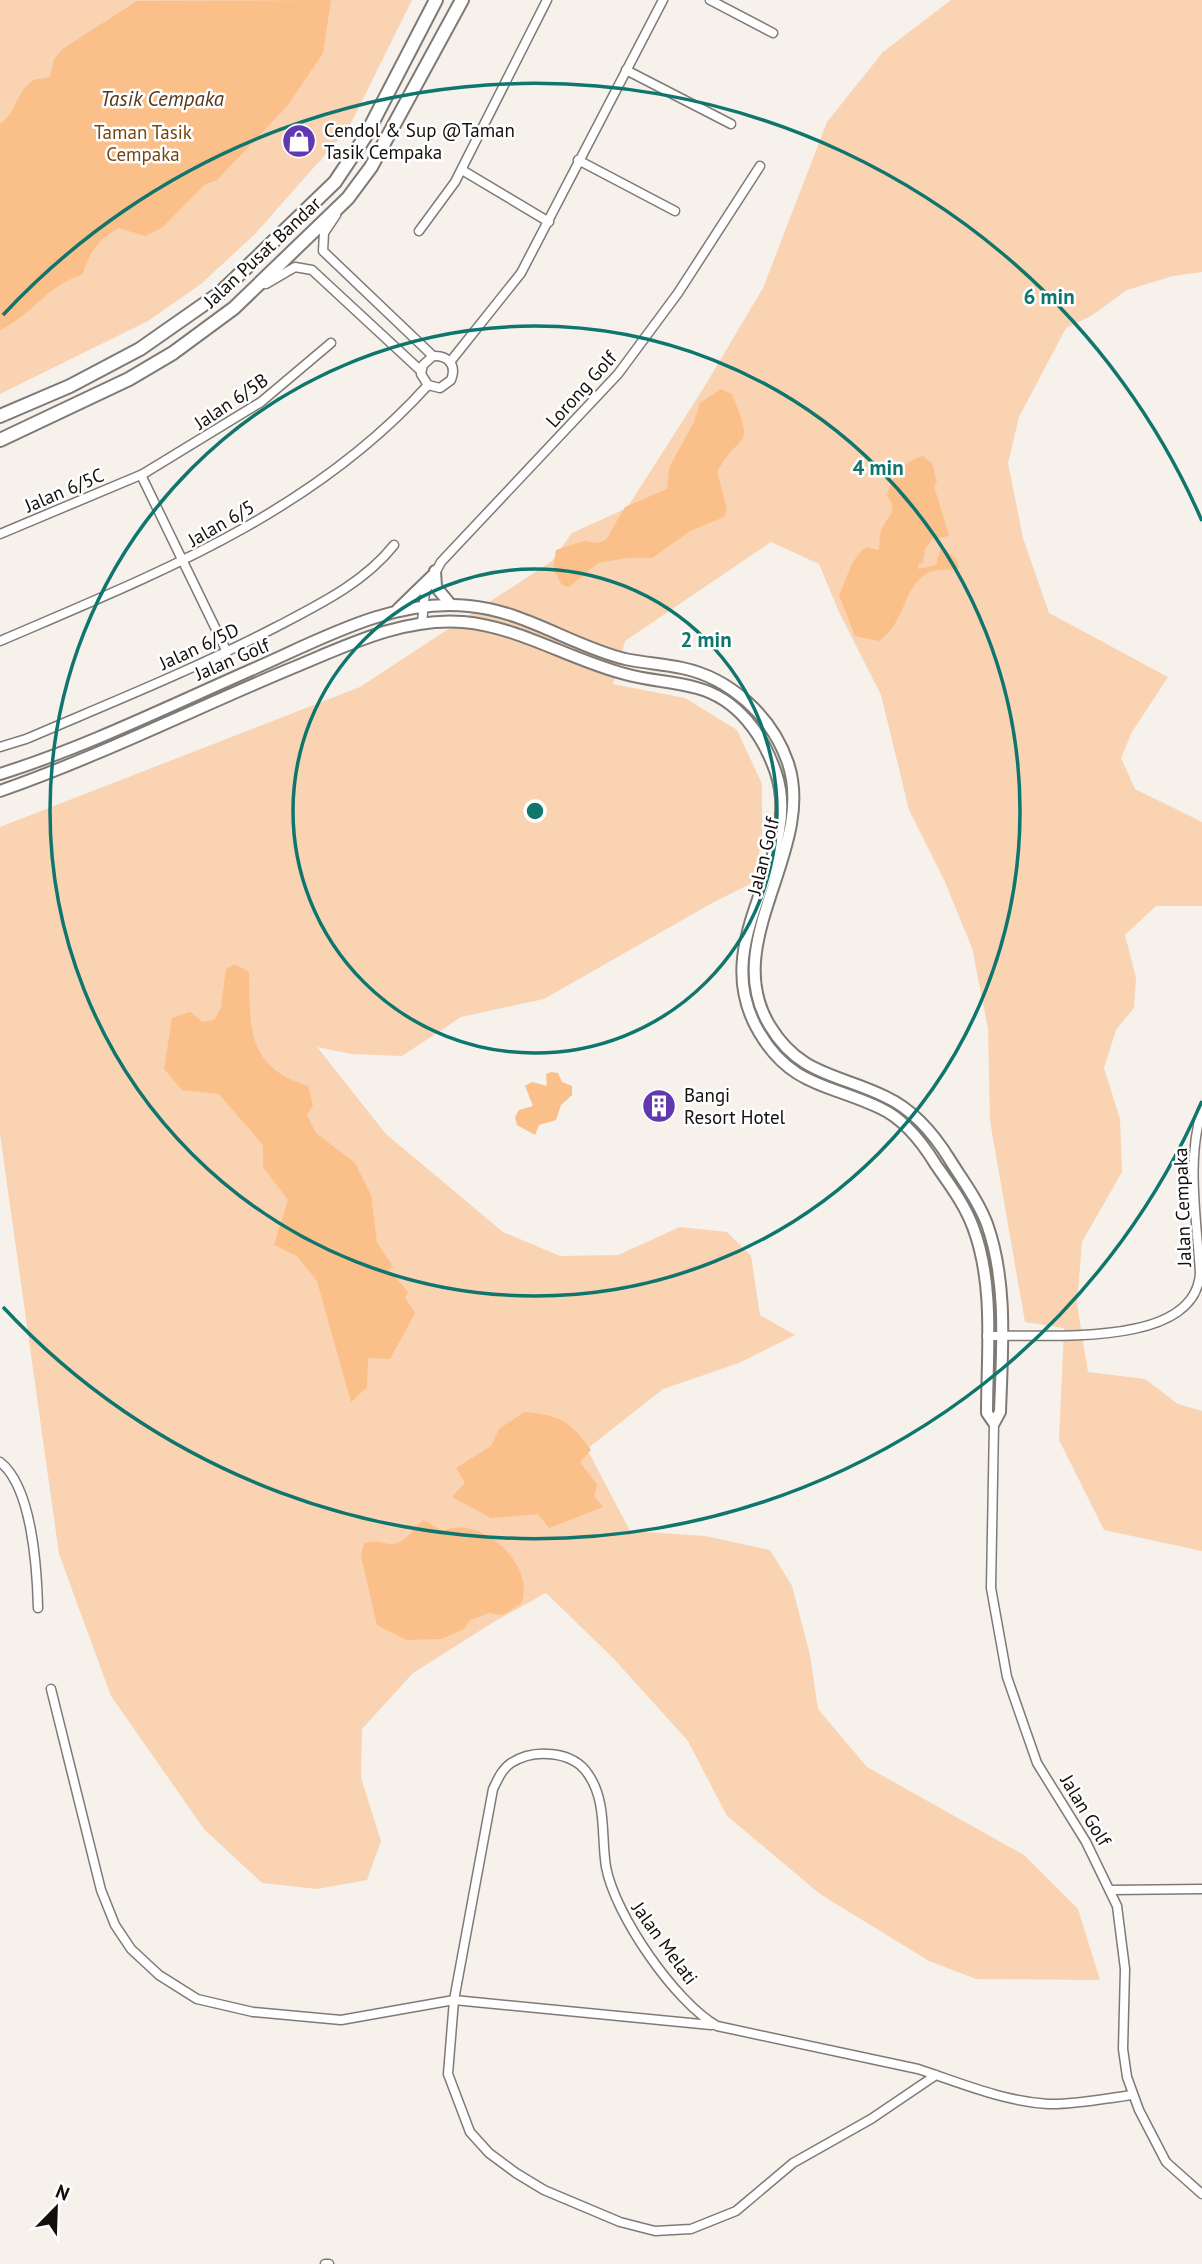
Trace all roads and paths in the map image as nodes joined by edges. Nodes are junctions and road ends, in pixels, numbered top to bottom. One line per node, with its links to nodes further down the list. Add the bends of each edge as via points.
1 (436, 0): 22 (main road, Jalan Pusat Bandar, via 365,137 335,182 220,293 140,349)
2 (462, 0): 12 (main road, Jalan Pusat Bandar, via 390,136)
3 (547, 0): 11 (street)
4 (663, 0): 7 (street)
5 (710, 0): 6 (street)
6 (773, 33)
7 (626, 70): 8 (street); 9 (street)
8 (731, 124)
9 (578, 160): 13 (street); 14 (street)
10 (760, 166): 28 (street, Lorong Golf, via 678,293 618,374)
11 (461, 170): 14 (street); 15 (street)
12 (348, 198): 16 (main road, Jalan Pusat Bandar); 18 (street, via 324,233 323,251)
13 (675, 211)
14 (549, 222): 19 (street, via 521,273)
15 (419, 231)
16 (234, 308): 20 (street, via 287,270 312,270); 23 (main road, Jalan Pusat Bandar, via 129,379)
17 (331, 343): 24 (street, Jalan 6/5B, via 261,402)
18 (433, 356): 19 (street); 20 (street)
19 (450, 362): 21 (street, via 453,374 448,384)
20 (421, 371): 21 (street)
21 (428, 385): 27 (street, Jalan 6/5, via 387,427 308,491)
22 (0, 416)
23 (0, 440)
24 (141, 475): 25 (street, Jalan 6/5C); 27 (street)
25 (0, 534)
26 (394, 545): 34 (street, Jalan 6/5D, via 380,563 343,590)
27 (185, 562): 33 (street, Jalan 6/5); 34 (street)
28 (433, 573): 29 (street, Lorong Golf); 30 (street, via 439,594); 31 (street)
29 (421, 605): 30 (street, Jalan Golf); 31 (street, Jalan Golf); 32 (street, Lorong Golf)
30 (451, 605): 41 (street, Jalan Golf, via 508,615 622,658 703,675 741,697 762,716 786,757 793,786 788,839 757,946 756,986 765,1019 786,1049 811,1068 879,1093 917,1118 972,1194)
31 (395, 611): 36 (street, Jalan Golf)
32 (422, 622): 37 (street, Jalan Golf, via 365,638); 42 (street, Jalan Golf, via 483,625 611,670 695,687 717,696 748,720 772,762 782,813 743,947 742,975 754,1023 766,1043 799,1076 879,1107 908,1129 965,1209)
33 (0, 641)
34 (227, 652): 35 (street, Jalan 6/5D)
35 (0, 747)
36 (63, 751): 37 (street); 38 (street, Jalan Golf)
37 (70, 765): 39 (street, Jalan Golf)
38 (0, 774)
39 (0, 790)
40 (1202, 1110): 43 (street, Jalan Cempaka, via 1195,1140 1200,1284 1191,1301 1165,1317 1121,1332)
41 (993, 1244): 42 (street); 43 (street, Jalan Golf)
42 (979, 1245): 44 (street, Jalan Golf)
43 (1003, 1335): 44 (street, Jalan Cempaka); 45 (street, Jalan Golf, via 1000,1412)
44 (987, 1336): 45 (street, Jalan Golf, via 987,1413)
45 (994, 1423): 50 (street, Jalan Golf, via 991,1588 1007,1677 1037,1763)
46 (0, 1462): 47 (street, via 20,1490 37,1570)
47 (38, 1608)
48 (51, 1689): 51 (street, via 101,1889 115,1925 131,1949 159,1975 197,1999 265,2014 341,2020)
49 (1202, 1889): 50 (street)
50 (1111, 1890): 54 (street, Jalan Golf, via 1123,1938 1123,2049)
51 (454, 2000): 52 (street); 52 (street, Jalan Melati, via 494,1789 500,1773 512,1762 545,1754 564,1756 588,1773 600,1803 606,1868 622,1916 702,2018); 53 (street, Jalan Melati, via 448,2074 471,2132 489,2153 544,2190 620,2222 655,2231 691,2229 736,2211 793,2164)
52 (717, 2026): 53 (street, Jalan Melati)
53 (936, 2075): 54 (street, Jalan Melati, via 990,2094 1051,2104)
54 (1133, 2095): 55 (street, Jalan Golf, via 1166,2162)
55 (1202, 2194)

